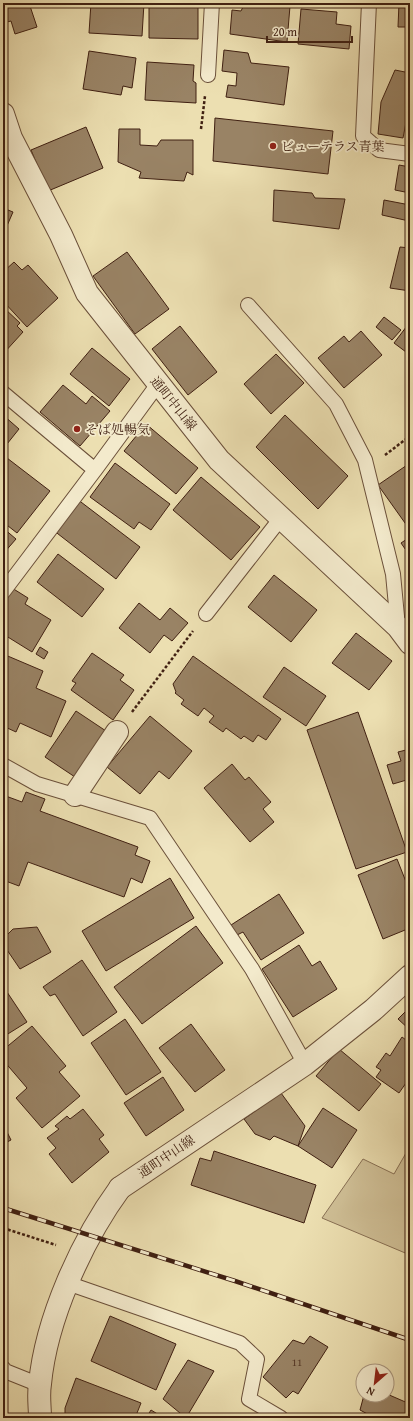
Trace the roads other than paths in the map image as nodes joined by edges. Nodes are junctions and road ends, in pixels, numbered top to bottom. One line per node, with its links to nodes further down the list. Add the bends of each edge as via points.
1 (212, 3): 3 (lane)
2 (369, 3): 5 (lane, via 363,136 379,150)
3 (208, 76)
4 (3, 114): 7 (street, 通町中山線, via 11,138 61,235 87,293)
5 (410, 154)
6 (248, 305): 13 (lane, via 336,404 365,460 393,574)
7 (158, 384): 9 (lane); 10 (street, 通町中山線, via 219,460)
8 (3, 393): 9 (lane)
9 (95, 470): 11 (lane)
10 (281, 518): 12 (lane); 13 (street, 通町中山線)
11 (3, 592)
12 (206, 614)
13 (404, 635)
14 (117, 732): 16 (street)
15 (3, 765): 16 (lane, via 37,784)
16 (75, 795): 18 (lane, via 150,818 252,969)
17 (410, 976): 18 (street, 通町中山線)
18 (305, 1064): 19 (street, 通町中山線, via 120,1188 81,1252)
19 (67, 1283): 21 (street, 通町中山線, via 50,1336); 22 (lane, via 240,1343 257,1359 249,1399)
20 (3, 1368): 21 (lane)
21 (40, 1385): 23 (street, 通町中山線)
22 (275, 1416)
23 (40, 1418)

